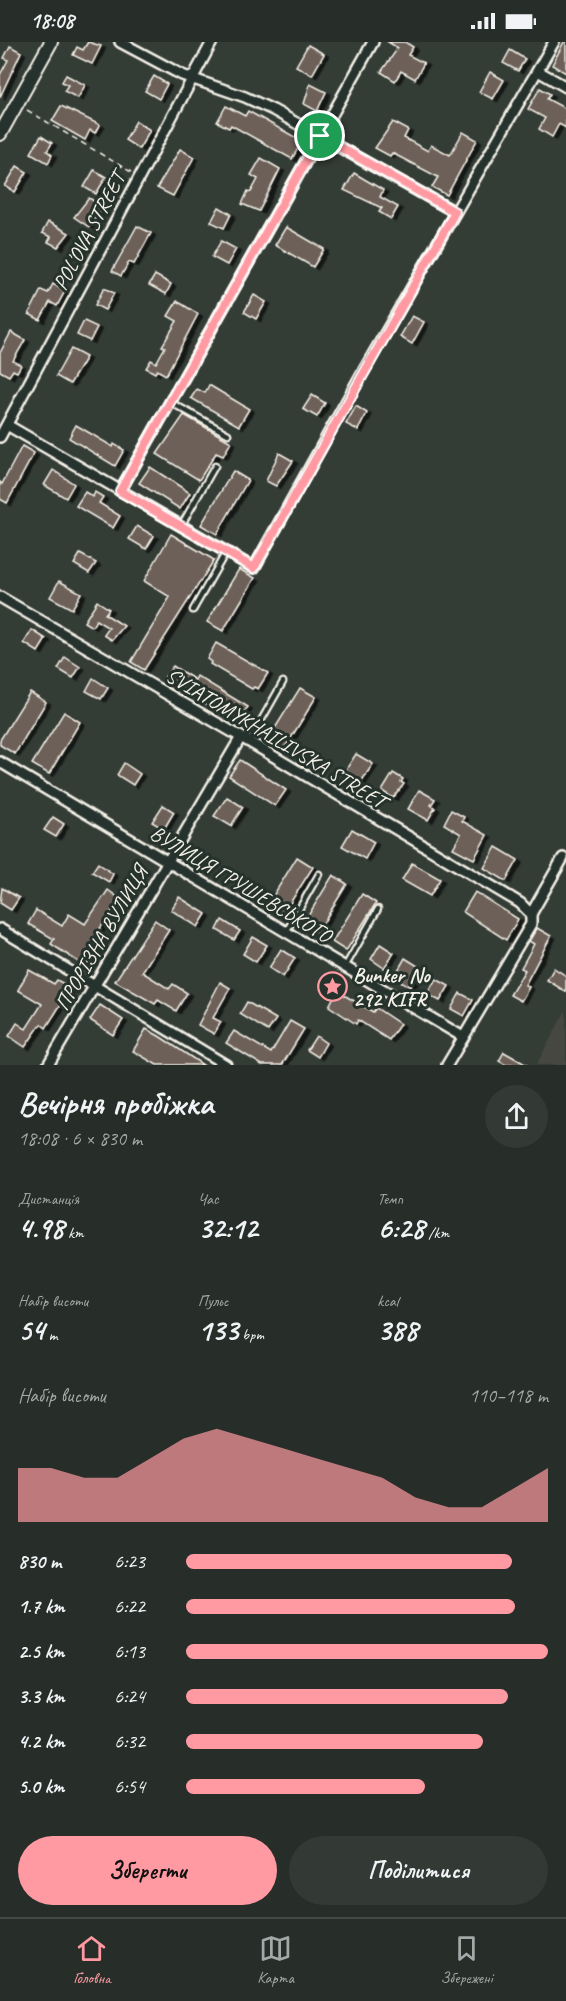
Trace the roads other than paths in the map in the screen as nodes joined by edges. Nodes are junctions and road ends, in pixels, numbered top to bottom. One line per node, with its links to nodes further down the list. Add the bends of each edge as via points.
1 (51, 42): 9 (main road)
2 (120, 42): 7 (street)
3 (212, 42): 7 (street, POL'OVA STREET)
4 (373, 42): 10 (street)
5 (554, 42): 6 (street)
6 (538, 71): 8 (street); 11 (street)
7 (192, 79): 10 (street, via 245,97); 13 (street, POL'OVA STREET)
8 (566, 87)
9 (0, 134)
10 (320, 136): 11 (street); 12 (street)
11 (455, 212): 19 (street, via 254,568)
12 (170, 402): 14 (lane); 17 (street)
13 (7, 425): 15 (street, POL'OVA STREET); 17 (street)
14 (228, 434)
15 (0, 437)
16 (215, 466): 18 (lane)
17 (120, 491): 18 (street)
18 (181, 526): 19 (street)
19 (226, 552): 21 (lane)
20 (0, 597): 23 (street, SVIATOMYKHAILIVSKA STREET)
21 (193, 610)
22 (283, 682): 23 (lane)
23 (245, 739): 26 (street, ПРОРІЗНА ВУЛИЦЯ); 29 (street, SVIATOMYKHAILIVSKA STREET, via 520,903)
24 (0, 762): 26 (street, ВУЛИЦЯ ГРУШЕВСЬКОГО)
25 (563, 858): 29 (street)
26 (167, 862): 31 (street, ВУЛИЦЯ ГРУШЕВСЬКОГО); 33 (street, ПРОРІЗНА ВУЛИЦЯ)
27 (319, 874): 31 (lane)
28 (378, 909): 32 (lane)
29 (531, 914): 34 (street, via 531,924)
30 (0, 929): 33 (street)
31 (285, 932): 32 (street, ВУЛИЦЯ ГРУШЕВСЬКОГО)
32 (344, 967): 34 (street, ВУЛИЦЯ ГРУШЕВСЬКОГО)
33 (94, 986): 35 (street, ПРОРІЗНА ВУЛИЦЯ); 36 (street)
34 (463, 1037): 37 (street)
35 (48, 1065)
36 (226, 1065)
37 (447, 1065)

